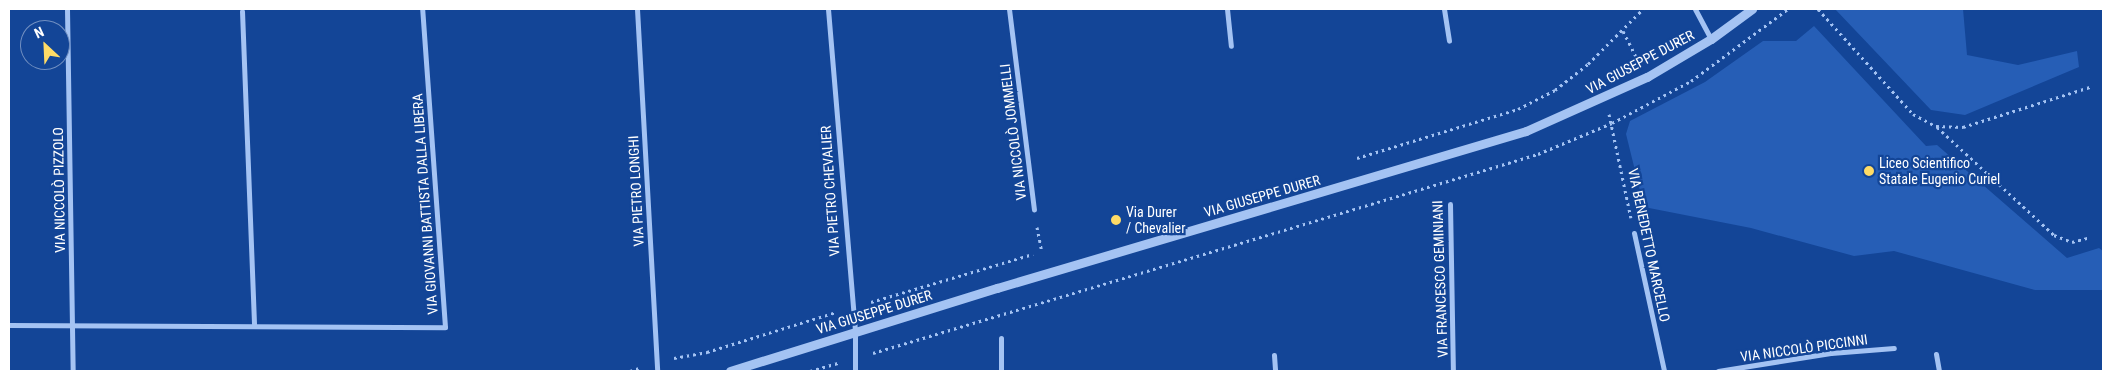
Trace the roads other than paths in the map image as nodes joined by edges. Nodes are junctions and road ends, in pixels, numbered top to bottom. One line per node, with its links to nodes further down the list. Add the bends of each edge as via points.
1 (67, 9): 18 (street, VIA NICCOLÒ PIZZOLO)
2 (422, 9): 19 (street, VIA GIOVANNI BATTISTA DALLA LIBERA, via 445,327)
3 (637, 9): 26 (street, VIA PIETRO LONGHI)
4 (828, 9): 20 (street, VIA PIETRO CHEVALIER)
5 (1009, 9): 15 (street, VIA NICCOLÒ JOMMELLI)
6 (1226, 9): 13 (street)
7 (1444, 9): 12 (street)
8 (1695, 9): 11 (street)
9 (1752, 9): 11 (street, VIA GIUSEPPE DURER)
10 (242, 11): 19 (street)
11 (1711, 40): 20 (street, VIA GIUSEPPE DURER, via 1605,98 1526,131)
12 (1449, 41)
13 (1231, 46)
14 (1450, 204): 31 (street, VIA FRANCESCO GEMINIANI)
15 (1034, 209)
16 (1634, 233): 32 (street, VIA BENEDETTO MARCELLO)
17 (9, 325): 18 (street, VIA GIOVANNI BATTISTA DALLA LIBERA)
18 (72, 326): 19 (street, VIA GIOVANNI BATTISTA DALLA LIBERA); 25 (street, VIA NICCOLÒ PIZZOLO)
19 (254, 326)
20 (855, 332): 27 (street, VIA GIUSEPPE DURER); 28 (street, VIA PIETRO CHEVALIER)
21 (1001, 338): 29 (street)
22 (1894, 348): 33 (street, VIA NICCOLÒ PICCINNI, via 1831,353)
23 (1936, 354): 34 (street)
24 (1274, 355): 30 (street)
25 (73, 371)
26 (657, 371)
27 (730, 371)
28 (855, 371)
29 (1001, 371)
30 (1275, 371)
31 (1453, 371)
32 (1664, 371)
33 (1718, 371)
34 (1939, 371)

